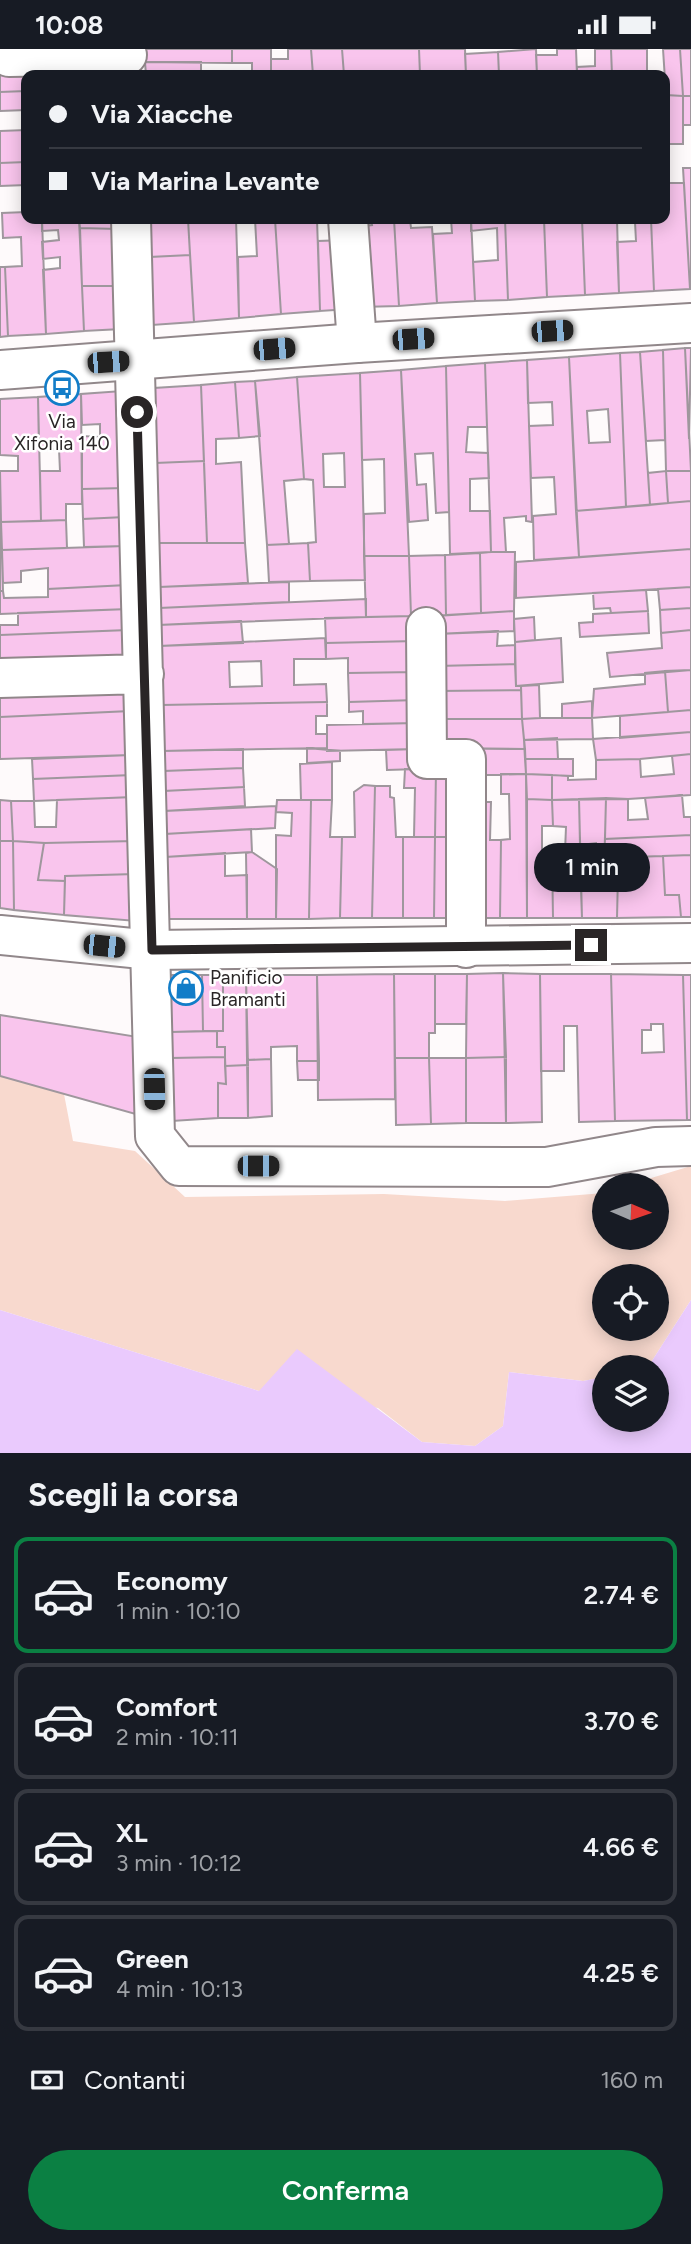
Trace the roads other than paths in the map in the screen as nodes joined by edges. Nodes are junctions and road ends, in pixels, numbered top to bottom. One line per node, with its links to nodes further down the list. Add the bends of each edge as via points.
1 (9, 57): 2 (street)
2 (127, 60)
3 (131, 224): 7 (street)
4 (348, 224): 6 (street)
5 (691, 323): 6 (street)
6 (357, 343): 7 (street)
7 (135, 360): 8 (street); 10 (street)
8 (0, 370)
9 (426, 627): 14 (street, via 427,759 466,759)
10 (144, 674): 11 (street); 15 (street)
11 (0, 678)
12 (0, 935): 15 (street)
13 (691, 943): 14 (street)
14 (466, 948): 15 (street)
15 (152, 950): 16 (street, via 155,1136 179,1166 547,1167 656,1147)
16 (691, 1146)

